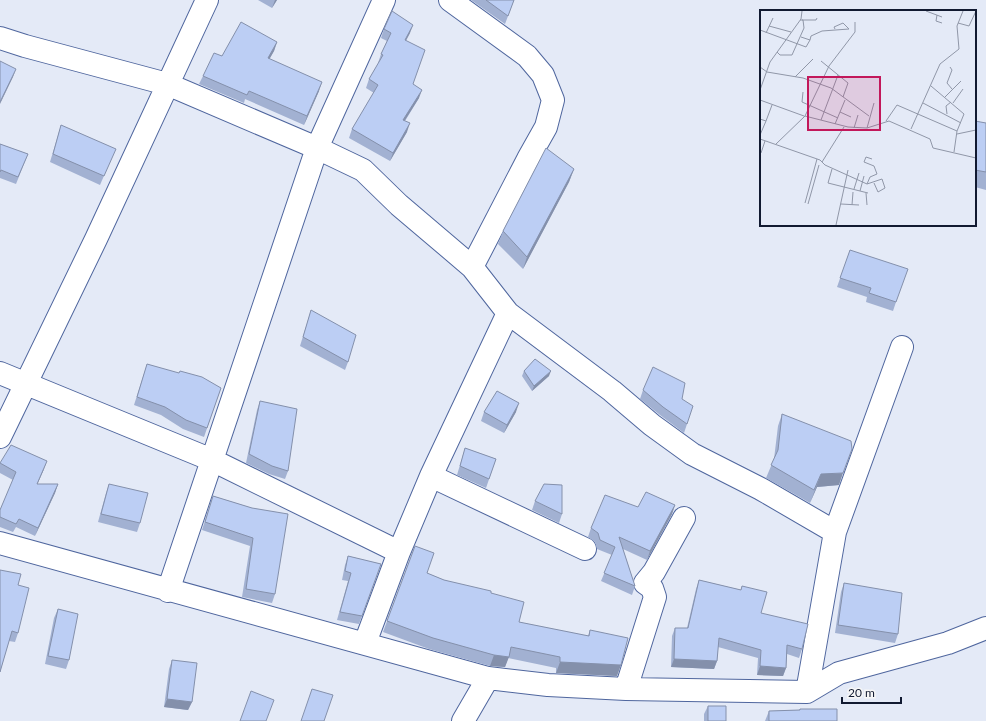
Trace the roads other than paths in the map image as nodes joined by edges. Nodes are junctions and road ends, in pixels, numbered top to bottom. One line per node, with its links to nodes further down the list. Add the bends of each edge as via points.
1 (207, 0): 5 (street)
2 (384, 0): 6 (street)
3 (450, 0): 7 (street, via 527,56 543,75 553,100 546,127)
4 (0, 38): 5 (street)
5 (167, 84): 6 (street); 11 (street)
6 (317, 148): 7 (street, via 363,170 399,205); 13 (street)
7 (472, 267): 8 (street)
8 (508, 313): 14 (street); 16 (street, via 692,454 762,489)
9 (902, 347): 16 (street)
10 (0, 373): 11 (street)
11 (26, 383): 12 (street); 13 (street)
12 (0, 437)
13 (212, 460): 19 (street); 20 (street)
14 (431, 476): 18 (street); 19 (street)
15 (684, 518): 24 (street, via 654,572 645,583 652,588 654,597)
16 (835, 532): 25 (street)
17 (0, 543): 20 (street)
18 (585, 549)
19 (400, 552): 22 (street)
20 (168, 591): 22 (street)
21 (986, 628): 25 (street, via 948,642 839,673)
22 (365, 643): 23 (street)
23 (488, 678): 24 (street, via 548,685); 26 (street)
24 (626, 689): 25 (street)
25 (808, 692)
26 (463, 721)

